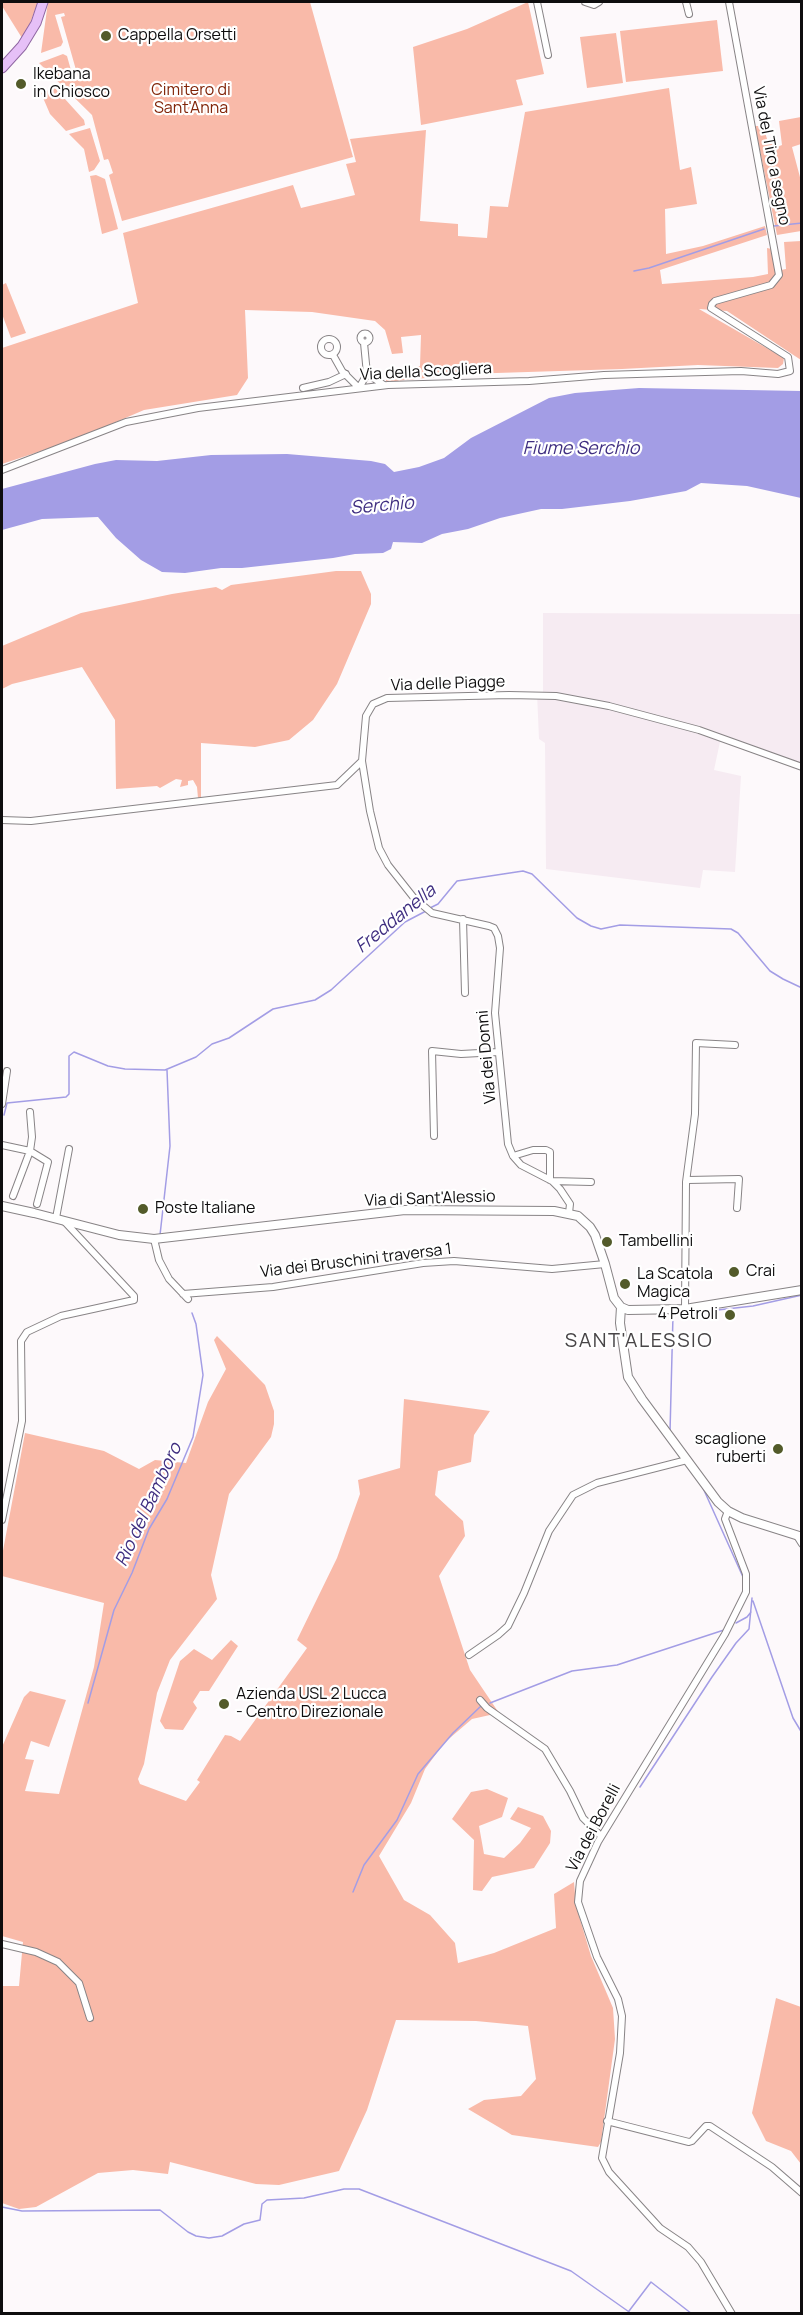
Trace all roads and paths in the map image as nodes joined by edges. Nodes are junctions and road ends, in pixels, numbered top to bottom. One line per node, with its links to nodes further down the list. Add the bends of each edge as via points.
1 (43, 2): 9 (main road, via 22,46)
2 (537, 2): 8 (street)
3 (585, 2): 4 (street)
4 (599, 2)
5 (686, 2): 7 (street)
6 (729, 2): 12 (street, Via del Tiro a segno, via 779,275 771,285 715,301 711,308 788,357)
7 (689, 14)
8 (548, 55)
9 (2, 68)
10 (364, 343): 14 (street)
11 (333, 355): 13 (street)
12 (790, 371): 16 (street, Via della Scogliera)
13 (345, 374): 15 (street); 17 (street)
14 (365, 377): 15 (street); 16 (street); 18 (street)
15 (352, 381): 18 (street)
16 (385, 385): 18 (street, Via della Scogliera)
17 (303, 388)
18 (359, 388): 19 (street, Via della Scogliera, via 198,408 126,422)
19 (2, 470)
20 (362, 761): 21 (street, Via delle Piagge, via 366,716 373,704 387,698 508,695 556,696 609,706 699,730); 22 (street, via 337,785 321,789); 23 (street, Via dei Donni, via 379,848 388,866 432,913)
21 (801, 767)
22 (2, 820)
23 (463, 920): 24 (street); 26 (street, Via dei Donni, via 494,928 498,936 495,1013)
24 (465, 993)
25 (735, 1045): 36 (street, via 696,1044 695,1114)
26 (499, 1052): 30 (street, via 432,1052); 34 (street, Via dei Donni, via 508,1144)
27 (7, 1071): 28 (street)
28 (2, 1104)
29 (30, 1112): 33 (street)
30 (434, 1136)
31 (2, 1145): 33 (street)
32 (69, 1149): 43 (street)
33 (30, 1151): 38 (street); 39 (street, via 48,1162)
34 (513, 1156): 35 (street); 35 (street, via 546,1150 551,1154)
35 (550, 1180): 37 (street); 42 (street, via 567,1198)
36 (687, 1180): 41 (street, via 739,1179); 48 (street)
37 (591, 1182)
38 (14, 1197)
39 (37, 1204)
40 (2, 1206): 43 (street, Via di Sant'Alessio)
41 (737, 1208)
42 (569, 1213): 44 (street, Via di Sant'Alessio, via 405,1210); 45 (street, via 590,1227)
43 (59, 1219): 44 (street, Via di Sant'Alessio, via 119,1235); 51 (street, via 134,1300 61,1316 27,1332 21,1341 22,1421)
44 (154, 1239): 45 (street, Via dei Bruschini traversa 1, via 169,1279 185,1297 423,1263 454,1261 552,1269)
45 (605, 1264): 47 (street, via 614,1298)
46 (801, 1290): 48 (street)
47 (621, 1307): 48 (street); 49 (street, via 628,1377)
48 (685, 1309)
49 (687, 1460): 50 (street); 54 (street, via 597,1483 573,1495 549,1531 508,1626)
50 (728, 1510): 52 (street); 56 (street, Via dei Borelli, via 726,1524 748,1583 743,1601)
51 (2, 1520)
52 (799, 1536): 53 (street)
53 (801, 1544)
54 (469, 1655)
55 (480, 1700): 56 (street, via 545,1749 583,1818)
56 (601, 1836): 59 (street, Via dei Borelli, via 580,1881 578,1902 622,2016 620,2053)
57 (2, 1944): 58 (street, via 58,1962 79,1983)
58 (90, 2018)
59 (607, 2121): 60 (street, via 689,2142 710,2126 772,2167); 61 (street, Via dei Borelli, via 602,2158 609,2172 660,2228 688,2247)
60 (801, 2193)
61 (732, 2313)

